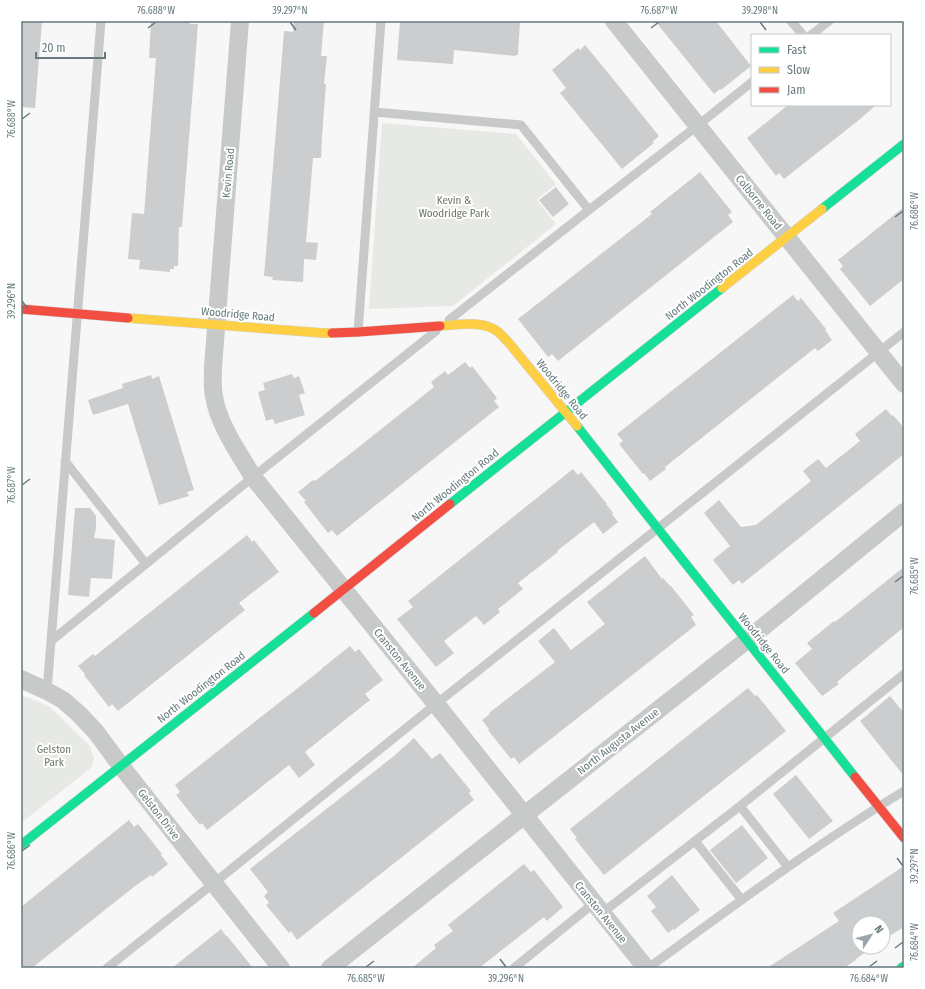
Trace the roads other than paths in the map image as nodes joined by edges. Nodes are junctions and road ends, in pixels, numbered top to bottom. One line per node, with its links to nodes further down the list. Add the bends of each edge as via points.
1 (101, 21): 16 (lane)
2 (240, 21): 17 (street, Kevin Road)
3 (381, 21): 10 (lane)
4 (614, 21): 11 (street, Colborne Road)
5 (792, 21): 7 (lane)
6 (829, 21): 8 (lane)
7 (802, 34)
8 (812, 34)
9 (751, 83): 11 (lane)
10 (374, 112): 13 (lane, via 521,125); 19 (lane)
11 (697, 126): 13 (lane); 14 (street, Colborne Road)
12 (904, 144): 14 (street, North Woodington Road)
13 (589, 210): 18 (lane)
14 (788, 237): 21 (street, Colborne Road); 23 (street, North Woodington Road)
15 (21, 309): 16 (street, Woodridge Road)
16 (78, 313): 17 (street, Woodridge Road); 24 (lane)
17 (216, 324): 19 (street, Woodridge Road, via 323,333); 25 (street, Cranston Avenue, via 214,396 220,418)
18 (442, 326): 19 (street, Woodridge Road); 23 (street, Woodridge Road, via 483,325 496,331); 25 (lane)
19 (358, 332)
20 (904, 332): 21 (lane)
21 (879, 352): 22 (street, Colborne Road); 27 (lane)
22 (904, 384)
23 (566, 412): 27 (street, Woodridge Road); 29 (street, North Woodington Road)
24 (65, 461): 28 (lane); 31 (lane)
25 (253, 477): 28 (lane); 29 (street, Cranston Avenue)
26 (904, 512): 30 (street, North Augusta Avenue)
27 (657, 529): 30 (street, Woodridge Road); 35 (lane)
28 (146, 564): 31 (lane)
29 (344, 589): 35 (street, Cranston Avenue); 37 (street, North Woodington Road)
30 (746, 640): 36 (street, Woodridge Road); 41 (street, North Augusta Avenue)
31 (51, 641): 34 (lane)
32 (904, 674): 36 (lane)
33 (21, 679): 34 (street, Gelston Drive)
34 (47, 690): 37 (street, Gelston Drive, via 79,714)
35 (436, 704): 41 (street, Cranston Avenue); 46 (lane)
36 (824, 738): 39 (lane); 40 (street, Woodridge Road)
37 (121, 766): 44 (street, North Woodington Road); 46 (street, Gelston Drive)
38 (904, 790): 40 (lane)
39 (740, 806): 43 (lane); 45 (lane)
40 (878, 806): 42 (street, Woodridge Road); 45 (lane)
41 (524, 815): 48 (street, Cranston Avenue); 52 (street, North Augusta Avenue)
42 (904, 838)
43 (695, 841): 47 (lane); 48 (lane)
44 (21, 845)
45 (788, 867): 47 (lane)
46 (214, 883): 50 (lane); 51 (street, Gelston Drive)
47 (742, 900): 54 (lane)
48 (598, 908): 53 (lane); 54 (street, Cranston Avenue)
49 (904, 966): 55 (street)
50 (107, 968)
51 (281, 968)
52 (330, 968)
53 (514, 968)
54 (647, 968)
55 (901, 968)

